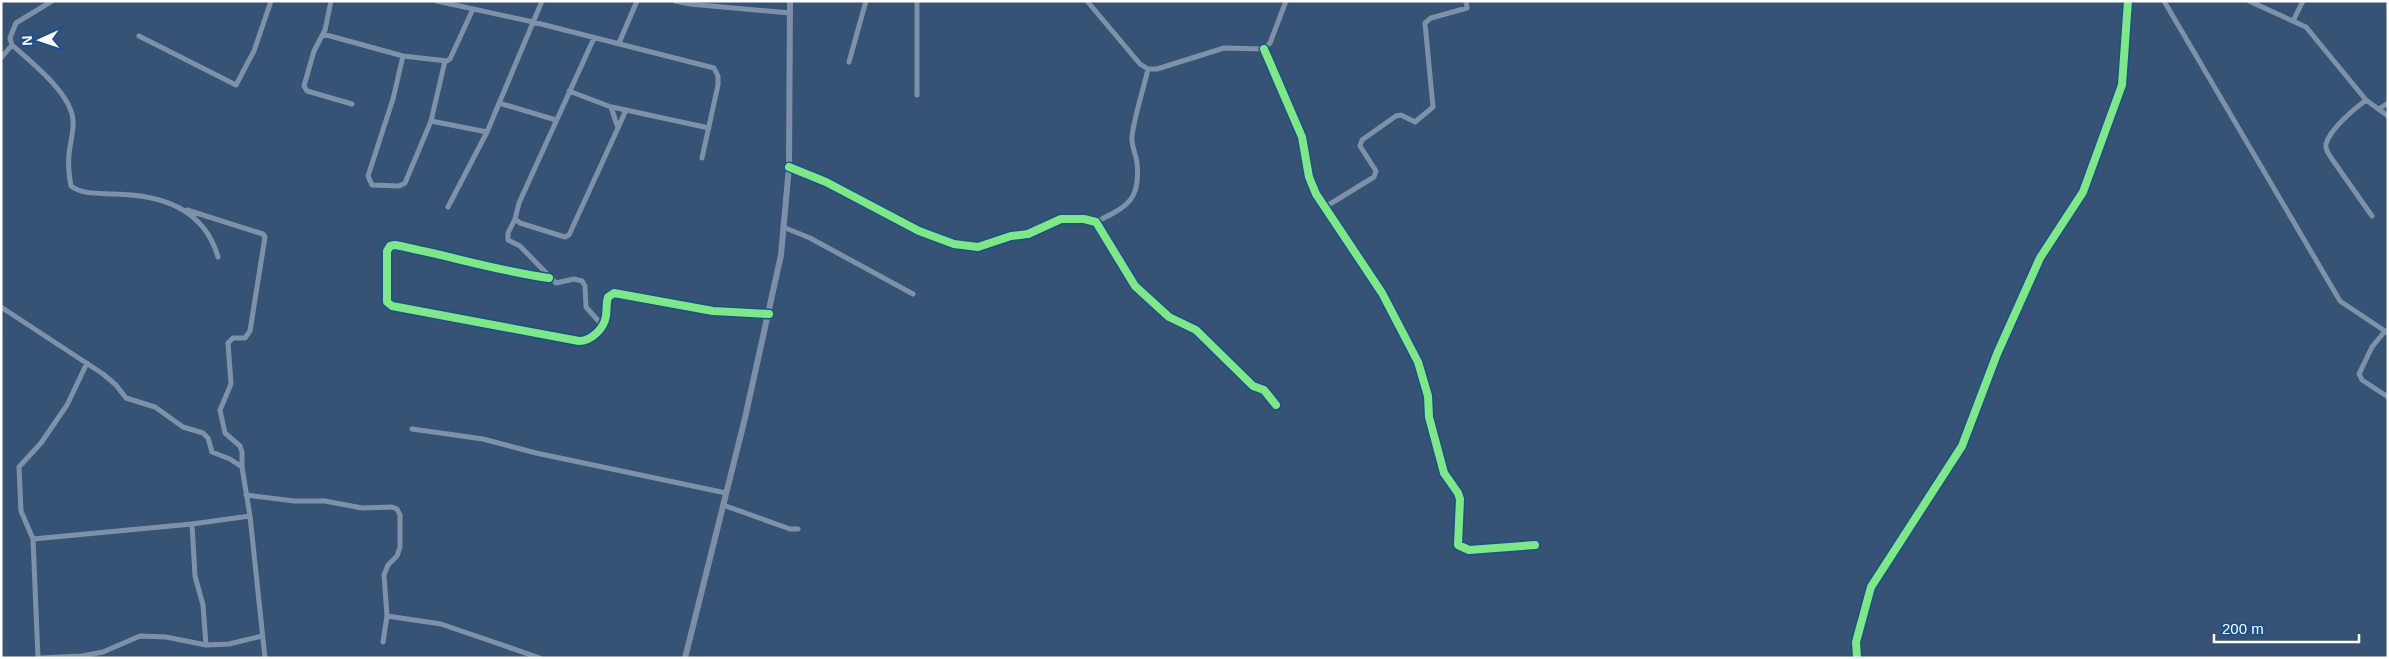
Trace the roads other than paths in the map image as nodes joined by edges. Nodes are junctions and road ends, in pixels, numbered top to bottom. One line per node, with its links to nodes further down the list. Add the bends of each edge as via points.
1 (52, 1): 26 (street, via 16,23 10,38)
2 (271, 1): 23 (street, via 254,51 236,85)
3 (332, 1): 22 (street)
4 (437, 1): 18 (street)
5 (542, 1): 21 (street)
6 (637, 1): 25 (street)
7 (674, 1): 19 (street)
8 (790, 1): 19 (main road)
9 (866, 1): 31 (street)
10 (918, 1): 34 (street)
11 (1087, 1): 32 (street, via 1140,64)
12 (1286, 1): 27 (street, via 1270,43)
13 (1466, 1): 51 (street, via 1467,8 1425,22 1433,107 1414,122 1401,115 1396,116 1362,140 1360,146 1376,171 1374,178)
14 (2128, 1): 86 (street, via 2122,85 2083,192 2040,258 1997,354 1962,446 1871,587 1856,642)
15 (2164, 1): 63 (street, via 2340,301)
16 (2249, 1): 20 (street)
17 (2303, 1): 20 (street)
18 (473, 9): 21 (street); 30 (street, via 450,59)
19 (790, 13): 49 (main road)
20 (2293, 21): 35 (street, via 2306,27)
21 (533, 22): 24 (street); 36 (street)
22 (324, 34): 28 (street); 38 (street, via 314,51 304,89)
23 (139, 36)
24 (594, 38): 25 (street); 33 (street)
25 (618, 43): 46 (street, via 714,68 718,85)
26 (12, 45): 29 (street); 52 (street, via 49,79 71,111 71,186 85,193 148,195)
27 (1264, 49): 32 (street, via 1224,48); 51 (street, via 1302,137 1309,177)
28 (403, 56): 30 (street); 44 (street, via 394,99 368,176 372,184 399,186 405,183)
29 (1, 58)
30 (445, 61): 44 (street)
31 (850, 62)
32 (1148, 69): 55 (street, via 1132,138 1138,183 1124,208)
33 (569, 90): 39 (street); 43 (street)
34 (917, 95)
35 (2366, 100): 40 (street); 53 (street, via 2344,117 2326,144 2332,159)
36 (499, 103): 43 (street); 47 (street)
37 (2388, 103): 40 (street)
38 (352, 104)
39 (611, 107): 41 (street); 45 (street)
40 (2378, 109): 42 (street)
41 (626, 110): 45 (street); 46 (street)
42 (2388, 116)
43 (556, 120): 54 (street)
44 (431, 121): 47 (street)
45 (618, 128): 54 (street, via 568,236 520,224)
46 (709, 128): 48 (street)
47 (487, 132): 50 (street)
48 (702, 158)
49 (789, 167): 55 (street, via 826,182 919,231 954,244 978,247 1028,234 1061,219); 56 (main road)
50 (448, 207)
51 (1324, 207): 76 (street, via 1382,293 1418,362 1444,473 1458,493 1458,546 1469,550)
52 (188, 210): 57 (street, via 215,246); 68 (street, via 265,237 250,331 245,338 233,338 228,343 231,384 220,410 225,434 240,446)
53 (2372, 216)
54 (515, 219): 58 (street, via 507,239 536,260)
55 (1096, 222): 66 (street, via 1135,286 1169,317 1196,330 1253,386 1264,390)
56 (783, 227): 59 (street, via 810,238); 61 (main road, via 781,256)
57 (218, 257)
58 (550, 278): 62 (street, via 556,282 574,278 582,281 586,306); 62 (street, via 395,245 387,251 387,302 392,306 579,341 590,339)
59 (913, 294)
60 (1, 307): 64 (street)
61 (769, 314): 62 (street, via 713,311 619,292 608,296 606,319); 69 (main road)
62 (602, 325)
63 (2386, 332): 65 (street, via 2372,347 2359,374 2362,380)
64 (87, 363): 68 (street, via 116,385 126,398 155,407 183,427 202,433 208,438 212,452); 75 (street, via 67,405 19,467 21,511)
65 (2388, 396)
66 (1276, 405)
67 (412, 429): 69 (street, via 483,438 536,453)
68 (242, 467): 70 (street)
69 (726, 493): 71 (main road)
70 (246, 495): 72 (street); 77 (street, via 398,509 400,546 384,575)
71 (723, 505): 74 (street); 85 (main road)
72 (250, 516): 73 (street); 78 (street)
73 (192, 524): 75 (street); 80 (street, via 195,576 203,605)
74 (798, 529)
75 (33, 539): 82 (street)
76 (1534, 545)
77 (387, 616): 79 (street); 81 (street, via 440,624)
78 (262, 636): 80 (street, via 229,644); 83 (street)
79 (384, 642)
80 (206, 645): 82 (street, via 166,637 140,636 103,652)
81 (529, 656): 84 (street)
82 (39, 658)
83 (265, 658)
84 (540, 658)
85 (686, 658)
86 (1857, 658)

